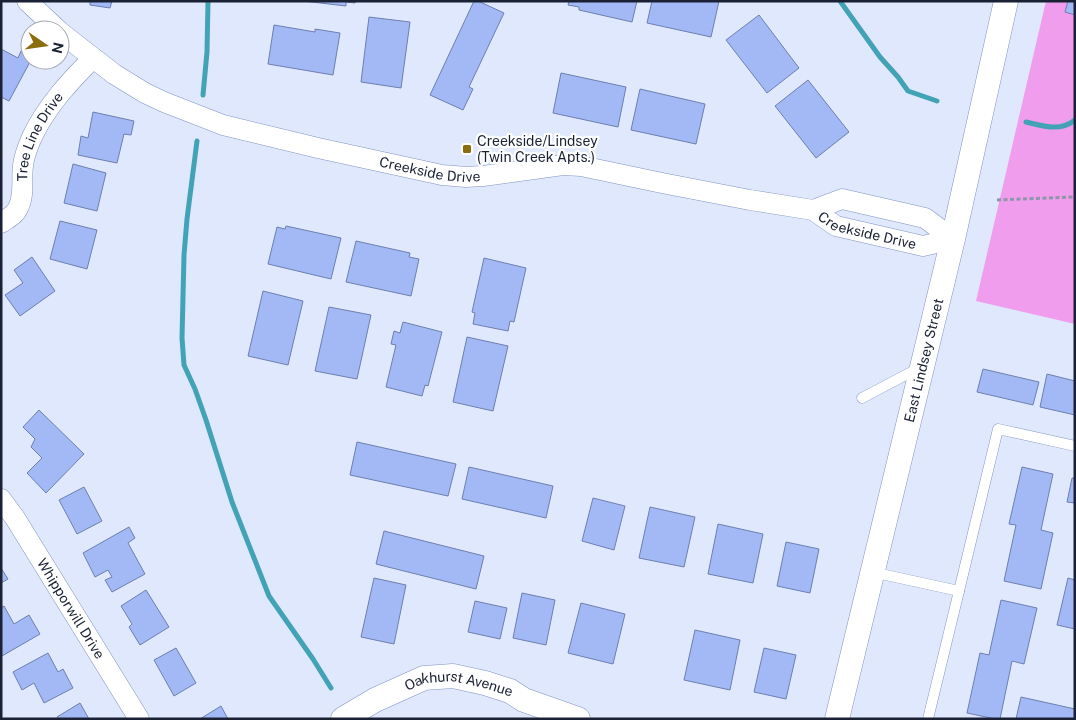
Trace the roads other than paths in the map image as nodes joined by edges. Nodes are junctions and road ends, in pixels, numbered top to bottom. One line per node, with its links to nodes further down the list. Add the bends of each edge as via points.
1 (27, 1): 3 (street, Creekside Drive)
2 (1006, 1): 8 (street, East Lindsey Street)
3 (47, 20)
4 (70, 40): 5 (street, Creekside Drive)
5 (93, 58): 6 (street, Creekside Drive, via 144,93 223,125 442,175 484,176 563,165 581,166); 7 (street, Tree Line Drive, via 42,117 26,150 18,208)
6 (813, 210): 8 (street, Creekside Drive, via 836,226 923,246); 8 (street, Creekside Drive, via 842,200 925,218)
7 (1, 223)
8 (953, 239): 9 (street, East Lindsey Street)
9 (922, 366): 10 (lane); 13 (street, East Lindsey Street)
10 (862, 398)
11 (1075, 446): 14 (lane, via 998,429)
12 (1, 500): 15 (street, Whipporwill Drive)
13 (872, 572): 14 (lane); 18 (street, East Lindsey Street)
14 (959, 591): 19 (lane)
15 (139, 719)
16 (343, 719): 17 (street, Oakhurst Avenue, via 375,700 424,678 453,676 485,683)
17 (578, 719)
18 (837, 719)
19 (928, 719)

